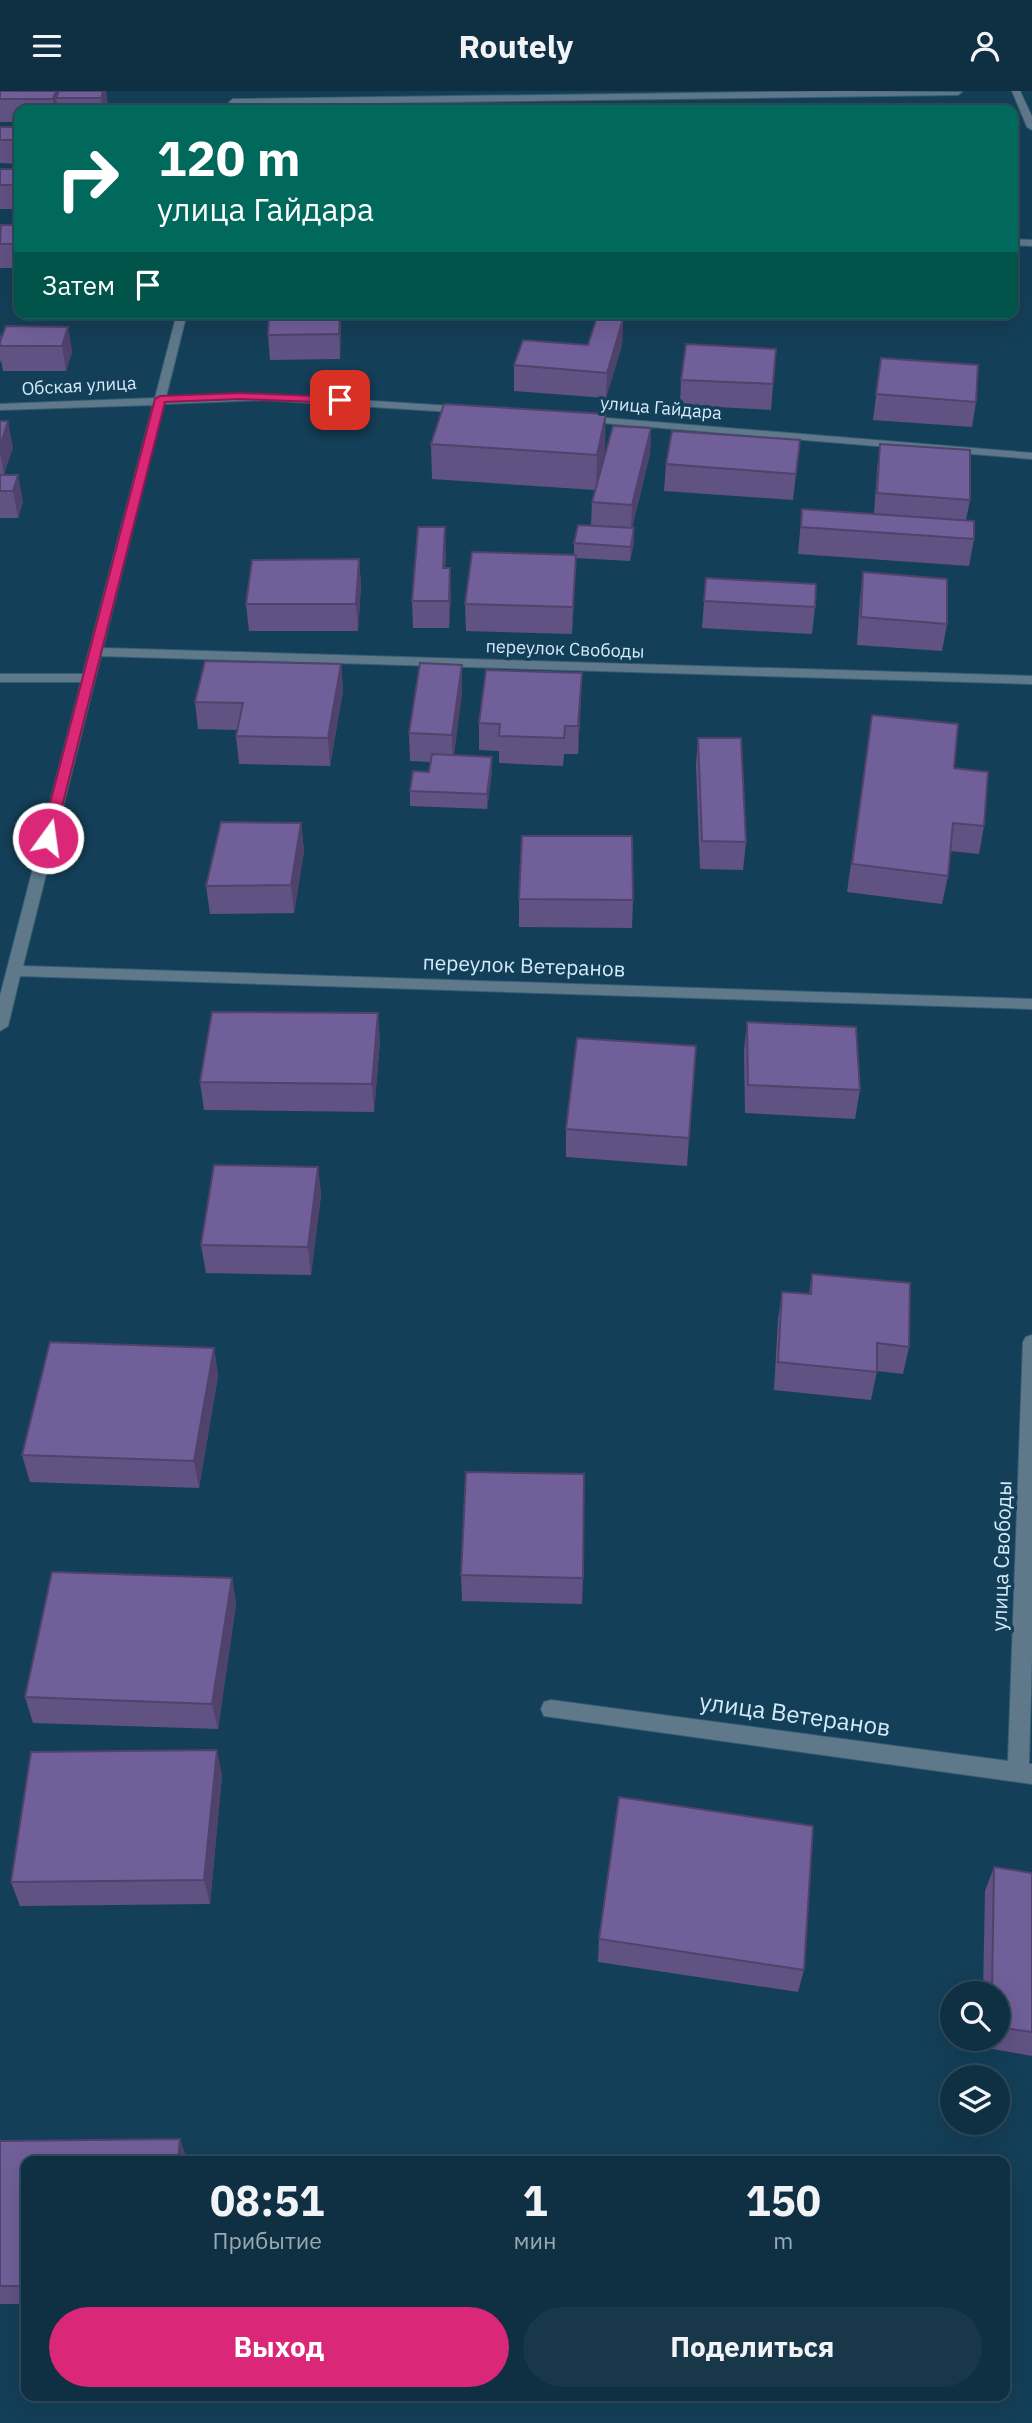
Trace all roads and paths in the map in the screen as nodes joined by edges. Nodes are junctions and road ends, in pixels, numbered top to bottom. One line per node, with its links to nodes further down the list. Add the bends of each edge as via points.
1 (1016, 91): 4 (street)
2 (958, 92): 3 (street)
3 (284, 105)
4 (1032, 127)
5 (180, 319): 6 (street)
6 (160, 399): 7 (street, Обская улица); 8 (street, via 264,397); 11 (street)
7 (0, 407)
8 (479, 411)
9 (576, 419): 10 (street, улица Гайдара)
10 (1032, 456)
11 (96, 652): 13 (street); 14 (street, переулок Свободы)
12 (0, 678): 13 (street)
13 (89, 678): 15 (street)
14 (1032, 680)
15 (14, 971): 16 (street, переулок Ветеранов); 17 (street)
16 (1032, 1004)
17 (0, 1026)
18 (1032, 1342): 20 (street, улица Свободы)
19 (551, 1709): 20 (street, улица Ветеранов)
20 (1025, 1773)

